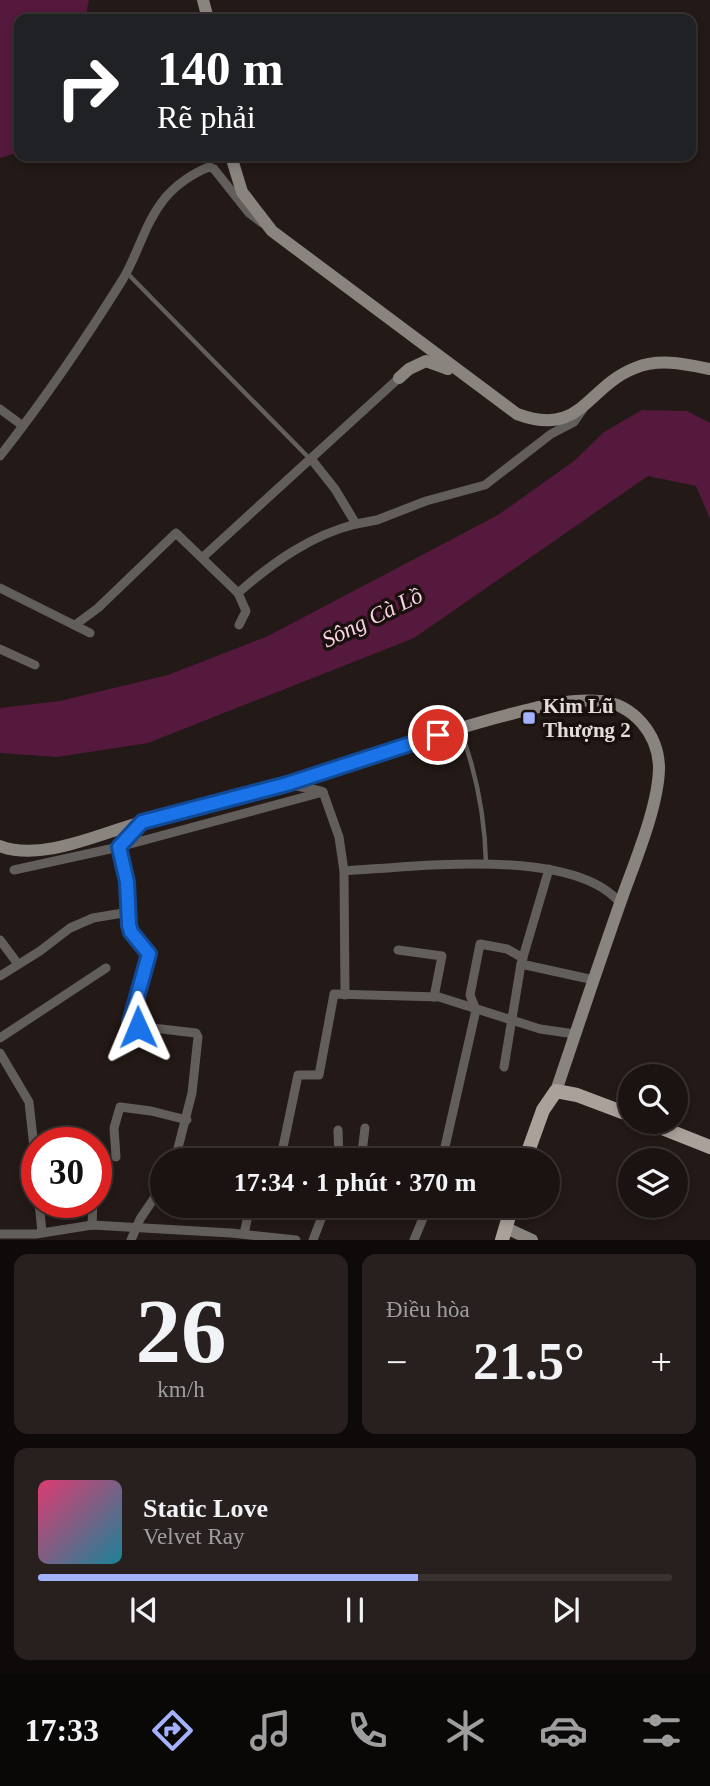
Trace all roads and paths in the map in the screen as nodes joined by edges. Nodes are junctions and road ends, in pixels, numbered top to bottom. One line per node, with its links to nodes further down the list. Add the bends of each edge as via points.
1 (233, 161): 2 (street, via 242,192)
2 (272, 231): 3 (street, via 249,214 209,167 167,196); 5 (street)
3 (126, 273): 9 (street); 11 (lane)
4 (710, 369): 7 (street, via 650,363 633,369)
5 (468, 377): 6 (street, via 426,361); 7 (street, via 517,414 536,421 562,419)
6 (399, 378): 11 (street)
7 (585, 405): 12 (street, via 574,422 485,485)
8 (0, 409): 9 (street)
9 (23, 426): 10 (street)
10 (0, 456)
11 (312, 460): 12 (street); 13 (street)
12 (356, 524): 15 (street, via 306,543)
13 (203, 557): 15 (street); 16 (street, via 174,534)
14 (0, 588): 16 (street)
15 (238, 593): 17 (street, via 246,611)
16 (75, 625): 18 (street)
17 (239, 625)
18 (90, 633)
19 (0, 649): 20 (street)
20 (35, 665)
21 (460, 727): 22 (street); 27 (lane, via 474,765 485,822); 31 (street, via 551,704 583,701 621,706 638,716 654,744 659,768 641,843)
22 (287, 784): 23 (street); 24 (street)
23 (323, 792): 26 (street); 30 (street, via 340,837)
24 (142, 822): 25 (street, via 48,850 27,852); 26 (street)
25 (0, 846)
26 (119, 847): 29 (street); 32 (street)
27 (486, 865): 28 (street); 30 (street)
28 (549, 869): 31 (street, via 585,877 607,888); 35 (street)
29 (14, 870)
30 (344, 871): 40 (street)
31 (620, 903): 39 (street)
32 (129, 912): 36 (street, via 69,928); 50 (street, via 131,932 149,951 131,1024 198,1034)
33 (0, 940): 36 (street)
34 (398, 950): 41 (street, via 442,956)
35 (522, 961): 39 (street); 42 (street, via 507,949 480,944 470,995); 43 (street)
36 (18, 964): 38 (street)
37 (106, 968): 45 (street)
38 (0, 975)
39 (594, 980): 44 (street)
40 (345, 995): 41 (street); 57 (street, via 334,994 319,1075 298,1075)
41 (434, 997): 42 (street)
42 (476, 1010): 43 (street); 60 (street)
43 (510, 1020): 44 (street); 47 (street)
44 (575, 1034): 48 (street)
45 (0, 1038)
46 (0, 1052): 51 (street, via 29,1102)
47 (504, 1067)
48 (556, 1091): 49 (main road); 61 (main road, via 543,1110)
49 (618, 1110)
50 (187, 1120): 56 (street); 62 (street, via 120,1107 114,1128)
51 (32, 1127)
52 (365, 1128): 59 (street)
53 (338, 1130): 58 (street)
54 (677, 1134): 55 (main road)
55 (710, 1147)
56 (179, 1148)
57 (283, 1148)
58 (339, 1148)
59 (362, 1148)
60 (445, 1148)
61 (529, 1148)
62 (116, 1157)
63 (150, 1202): 69 (street)
64 (92, 1218): 68 (street)
65 (247, 1218): 71 (street)
66 (321, 1218): 77 (street)
67 (423, 1218): 78 (street)
68 (92, 1225): 69 (street); 73 (street)
69 (136, 1228): 74 (street); 75 (street)
70 (0, 1234): 73 (street)
71 (244, 1234): 74 (street); 76 (street)
72 (504, 1234): 79 (street)
73 (38, 1235)
74 (230, 1236)
75 (131, 1240)
76 (289, 1240)
77 (313, 1240)
78 (414, 1240)
79 (532, 1240)

